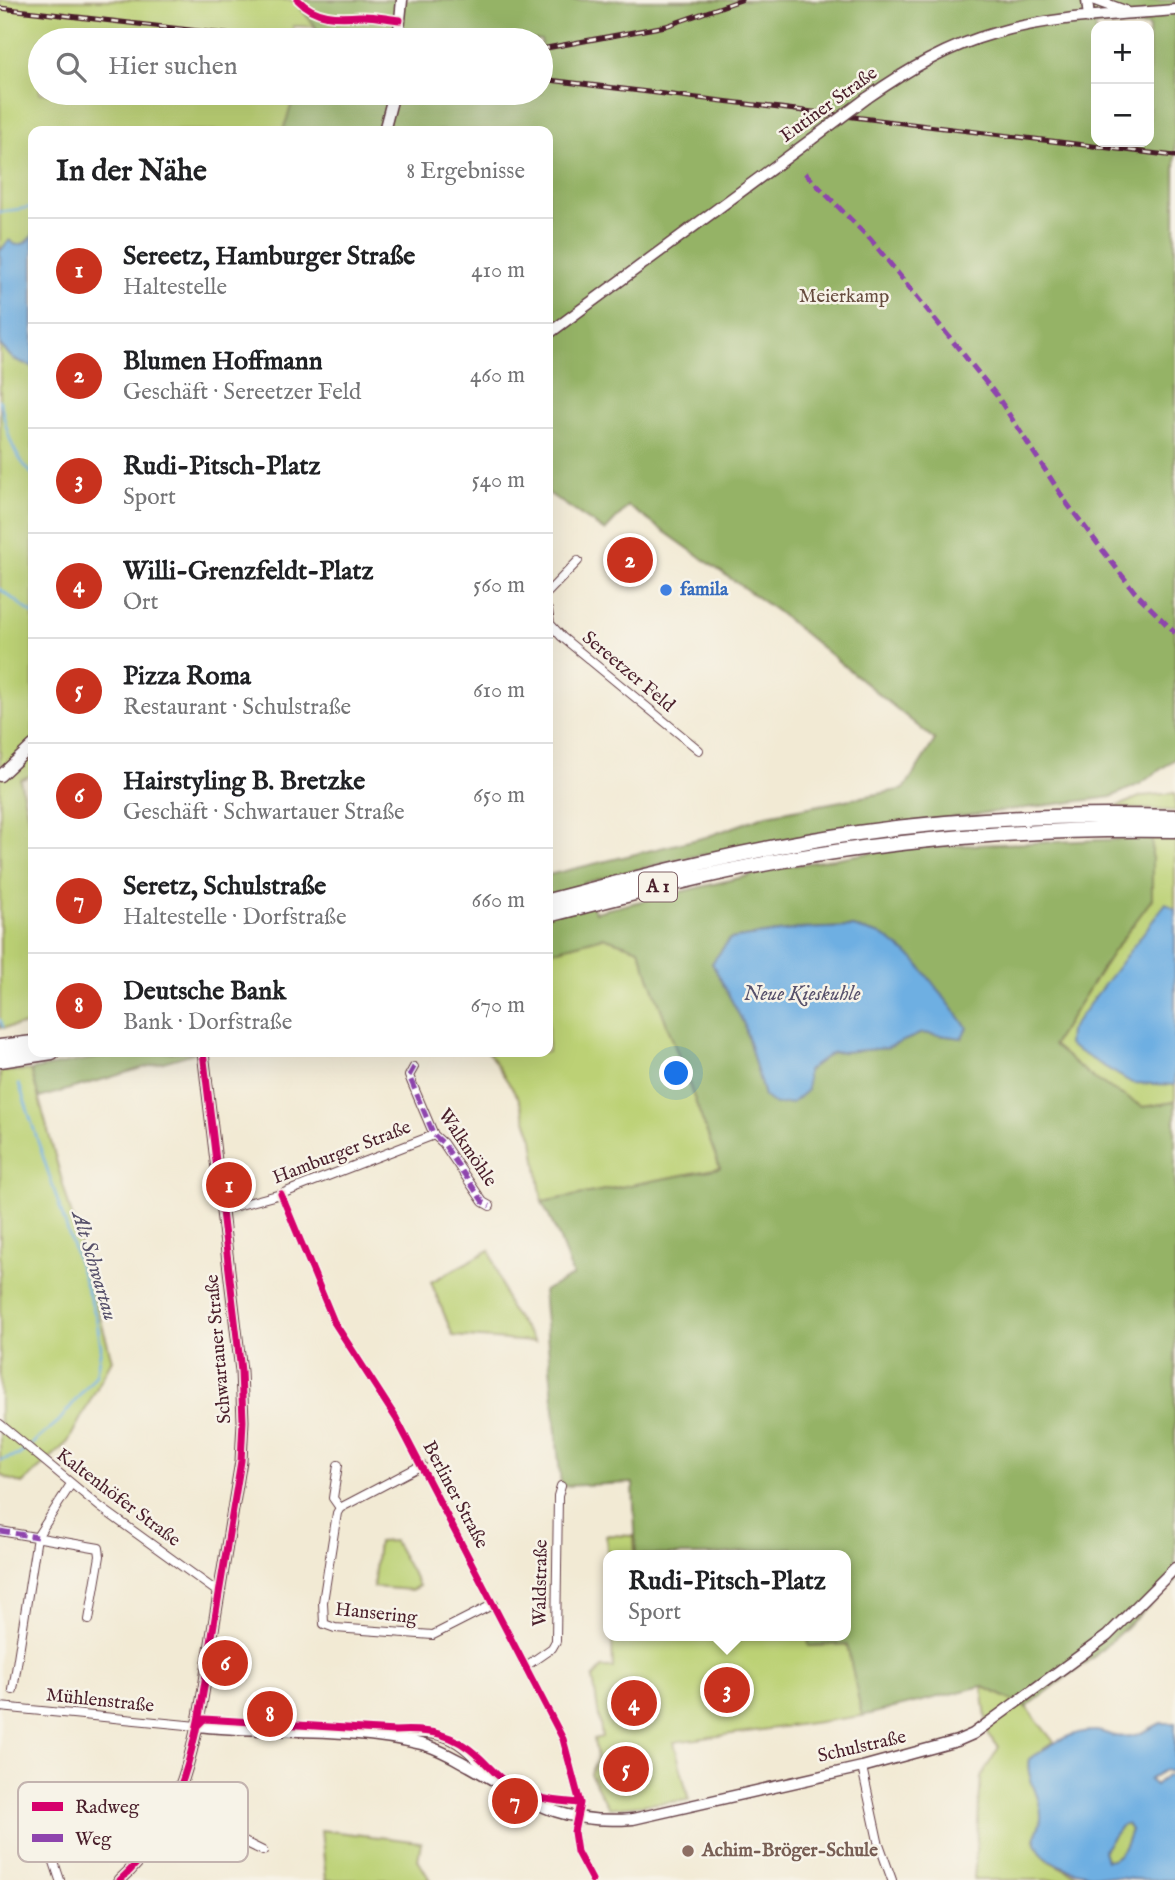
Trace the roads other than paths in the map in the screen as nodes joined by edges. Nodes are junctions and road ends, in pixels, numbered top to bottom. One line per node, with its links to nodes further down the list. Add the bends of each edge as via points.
1 (402, 0): 7 (main road)
2 (1087, 0): 6 (main road)
3 (1095, 0): 5 (main road)
4 (1175, 10): 5 (main road, Eutiner Straße)
5 (1135, 14): 6 (main road, Eutiner Straße)
6 (1089, 18): 10 (main road, Eutiner Straße, bridge, via 996,32 901,74)
7 (399, 28)
8 (391, 105): 9 (main road)
9 (385, 126)
10 (553, 330)
11 (578, 561): 12 (street)
12 (553, 587)
13 (553, 627): 15 (street, Sereetzer Feld)
14 (28, 750): 16 (main road)
15 (699, 750)
16 (0, 776)
17 (1175, 817): 19 (highway, A 1, via 970,821)
18 (1175, 830): 19 (highway, A 1, via 958,836)
19 (787, 852): 20 (highway, A 1)
20 (769, 855): 21 (highway, A 1, via 675,868); 22 (highway, A 1)
21 (553, 900)
22 (553, 914)
23 (28, 1045): 25 (highway)
24 (28, 1054): 25 (highway)
25 (0, 1057)
26 (204, 1057): 31 (main road, Schwartauer Straße)
27 (414, 1067): 28 (street, Walkmöhle, via 409,1076)
28 (434, 1135): 29 (street, Hamburger Straße); 30 (street, Walkmöhle, via 483,1202)
29 (281, 1194): 31 (street, Hamburger Straße); 34 (street, Berliner Straße, via 334,1322)
30 (491, 1206)
31 (221, 1210): 41 (main road, Schwartauer Straße, via 240,1356 243,1421 241,1461)
32 (0, 1424): 35 (street, Kaltenhöfer Straße)
33 (338, 1465): 37 (street, Hansering, via 333,1498)
34 (422, 1465): 37 (street); 42 (street, Berliner Straße)
35 (71, 1484): 39 (street); 41 (street, Kaltenhöfer Straße)
36 (561, 1486): 44 (street, Waldstraße, via 556,1641)
37 (341, 1508): 42 (street, Hansering, via 323,1602 324,1624 433,1635)
38 (0, 1531): 39 (street)
39 (37, 1537): 43 (street, via 99,1548); 45 (street)
40 (1175, 1568): 48 (main road, Schulstraße, via 1120,1623 972,1734)
41 (219, 1593): 47 (main road, Schwartauer Straße)
42 (494, 1604): 44 (street, Berliner Straße)
43 (89, 1620)
44 (526, 1666): 50 (street, Berliner Straße, via 563,1739 578,1791)
45 (13, 1690)
46 (0, 1707): 47 (street, Mühlenstraße)
47 (197, 1726): 49 (main road, Schwartauer Straße); 50 (main road, via 387,1736 425,1745 523,1799)
48 (862, 1767): 50 (main road, Schulstraße, via 633,1819); 58 (street, via 878,1841)
49 (180, 1782)
50 (577, 1819): 57 (street, Berliner Straße, via 577,1852)
51 (248, 1844): 52 (street)
52 (263, 1852)
53 (54, 1862): 56 (street)
54 (137, 1862): 55 (main road, Schwartauer Straße)
55 (122, 1879)
56 (60, 1880)
57 (592, 1880)
58 (892, 1880)

